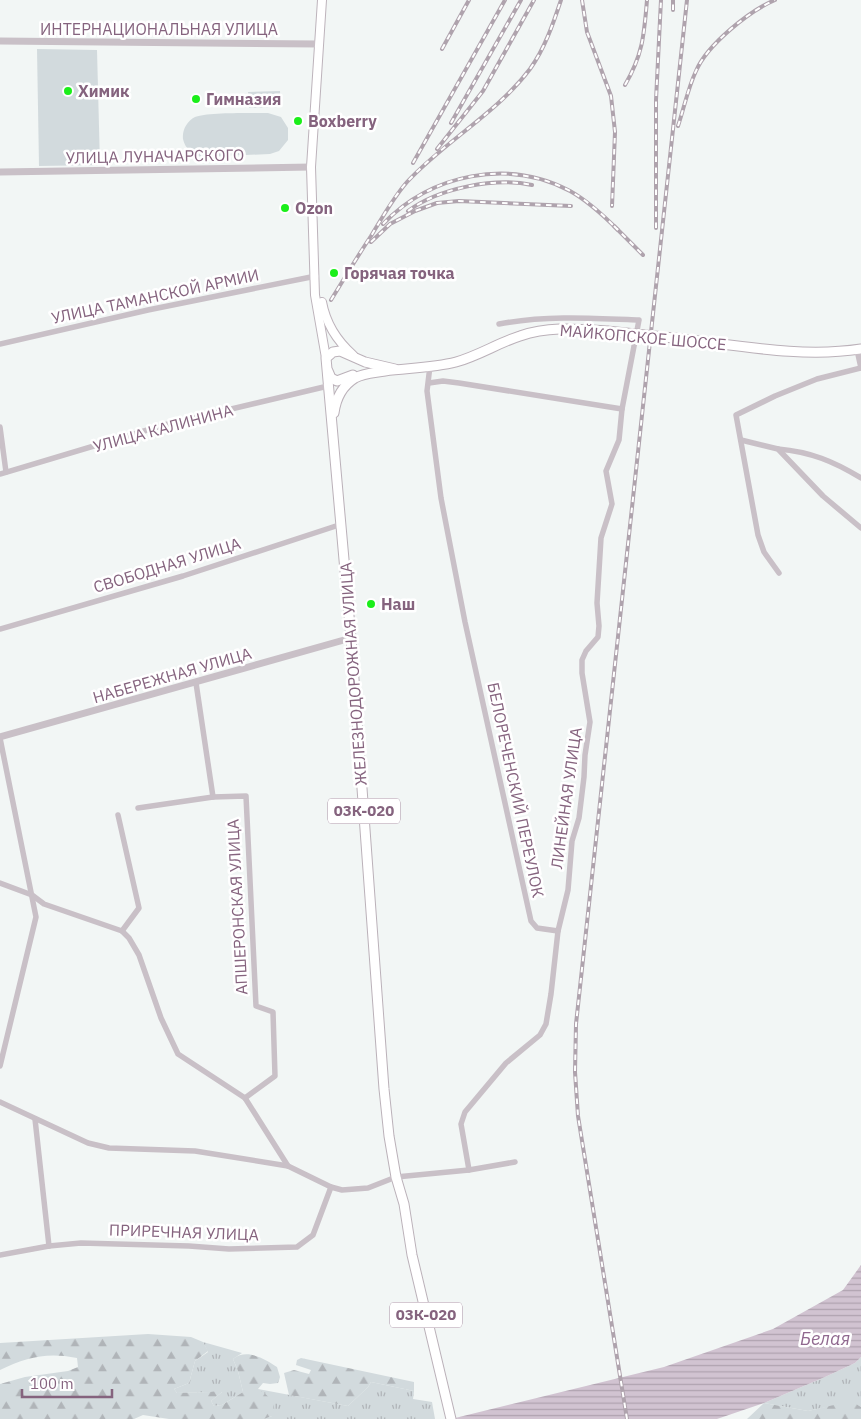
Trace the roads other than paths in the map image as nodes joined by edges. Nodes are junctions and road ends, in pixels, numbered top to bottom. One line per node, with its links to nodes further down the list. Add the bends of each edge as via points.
1 (322, 0): 4 (main road, ЖЕЛЕЗНОДОРОЖНАЯ УЛИЦА)
2 (0, 41): 4 (street, ИНТЕРНАЦИОНАЛЬНАЯ УЛИЦА)
3 (0, 46): 4 (street, ИНТЕРНАЦИОНАЛЬНАЯ УЛИЦА)
4 (318, 46): 5 (main road, ЖЕЛЕЗНОДОРОЖНАЯ УЛИЦА)
5 (311, 167): 6 (street, УЛИЦА ЛУНАЧАРСКОГО); 7 (main road, ЖЕЛЕЗНОДОРОЖНАЯ УЛИЦА)
6 (0, 172)
7 (316, 276): 9 (street, УЛИЦА ТАМАНСКОЙ АРМИИ); 11 (main road, via 333,333 340,344); 12 (main road, ЖЕЛЕЗНОДОРОЖНАЯ УЛИЦА, via 315,295)
8 (499, 324): 19 (street, ЛИНЕЙНАЯ УЛИЦА, via 574,317 639,320)
9 (0, 344)
10 (859, 350): 13 (main road, МАЙКОПСКОЕ ШОССЕ, bridge, via 792,351 566,328 534,332 456,362); 14 (street)
11 (359, 359): 12 (main road, via 340,351 333,352); 15 (main road)
12 (327, 362): 16 (main road, via 331,378 337,381 358,373); 18 (main road, ЖЕЛЕЗНОДОРОЖНАЯ УЛИЦА / 03К-020)
13 (430, 366): 15 (main road); 17 (street, БЕЛОРЕЧЕНСКИЙ ПЕРЕУЛОК)
14 (861, 368): 22 (street, via 817,380 736,415)
15 (395, 369): 16 (main road)
16 (372, 372): 20 (main road, via 355,379 343,389 336,402)
17 (429, 383): 19 (street, via 459,383); 39 (street, БЕЛОРЕЧЕНСКИЙ ПЕРЕУЛОК, via 427,391 442,498 465,622 531,921 537,928)
18 (328, 386): 20 (main road, ЖЕЛЕЗНОДОРОЖНАЯ УЛИЦА / 03К-020); 24 (street, УЛИЦА КАЛИНИНА, via 164,425)
19 (622, 409): 39 (street, ЛИНЕЙНАЯ УЛИЦА, via 619,440 606,471 612,504 601,538 598,637 582,660 590,722 568,890)
20 (333, 423): 26 (main road, ЖЕЛЕЗНОДОРОЖНАЯ УЛИЦА / 03К-020)
21 (0, 428): 24 (street)
22 (740, 440): 23 (street); 28 (street, via 758,535 764,552)
23 (778, 449): 25 (street, via 826,459); 27 (street, via 823,496)
24 (3, 473)
25 (861, 478)
26 (342, 524): 29 (street, СВОБОДНАЯ УЛИЦА, via 183,576); 30 (main road, ЖЕЛЕЗНОДОРОЖНАЯ УЛИЦА / 03К-020)
27 (861, 528)
28 (778, 573)
29 (0, 629)
30 (351, 638): 31 (street, НАБЕРЕЖНАЯ УЛИЦА); 47 (main road, ЖЕЛЕЗНОДОРОЖНАЯ УЛИЦА / 03К-020, via 384,1089)
31 (196, 683): 32 (street, НАБЕРЕЖНАЯ УЛИЦА); 33 (street)
32 (0, 737): 37 (street)
33 (213, 797): 34 (street, АПШЕРОНСКАЯ УЛИЦА); 41 (street, АПШЕРОНСКАЯ УЛИЦА, via 246,796 256,1006 273,1012 275,1076)
34 (138, 808)
35 (118, 815): 38 (street, via 139,908)
36 (0, 883): 37 (street)
37 (32, 895): 38 (street, via 44,904); 40 (street, via 36,917)
38 (122, 931): 41 (street, via 139,955 160,1018 178,1054)
39 (558, 931): 46 (street, via 546,1024 540,1035 506,1063 465,1112 461,1124)
40 (0, 1066)
41 (245, 1098): 45 (street)
42 (0, 1102): 43 (street)
43 (35, 1119): 45 (street, via 88,1143 109,1148 194,1151); 49 (street)
44 (515, 1162): 46 (street)
45 (288, 1166): 48 (street)
46 (469, 1170): 47 (street)
47 (396, 1177): 48 (street, via 368,1188 342,1190); 51 (main road, ЖЕЛЕЗНОДОРОЖНАЯ УЛИЦА / 03К-020)
48 (331, 1187): 49 (street, ПРИРЕЧНАЯ УЛИЦА, via 313,1235 297,1247 229,1249 81,1242)
49 (49, 1246): 50 (street, ПРИРЕЧНАЯ УЛИЦА)
50 (0, 1254)
51 (451, 1419)

